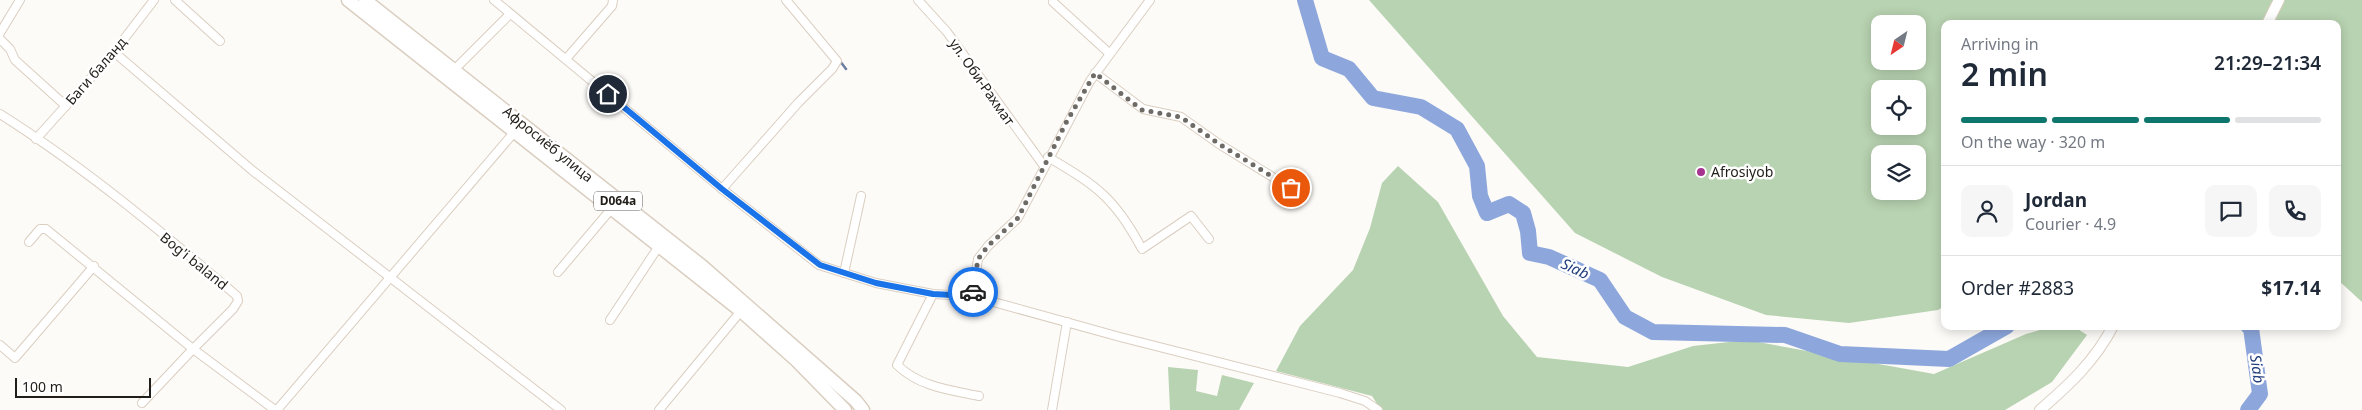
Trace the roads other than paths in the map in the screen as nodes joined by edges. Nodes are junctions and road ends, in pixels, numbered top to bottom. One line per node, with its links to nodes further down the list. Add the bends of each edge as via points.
1 (20, 0): 16 (street)
2 (154, 0): 19 (street, Баги баланд)
3 (175, 0): 18 (street)
4 (348, 0): 14 (main road, Афросиёб улица / D064a)
5 (365, 0): 14 (main road, Афросиёб улица / D064a)
6 (494, 0): 13 (street)
7 (613, 0): 21 (street, via 612,6)
8 (786, 0): 30 (street, via 837,60)
9 (918, 0): 29 (street, ул. Оби-Рахмат, via 947,32)
10 (1150, 0): 20 (street)
11 (2279, 0): 15 (street)
12 (1053, 2): 20 (street)
13 (510, 14): 21 (street); 22 (street)
14 (376, 15): 22 (main road, Афросиёб улица / D064a); 26 (main road, Афросиёб улица / D064a)
15 (2269, 20)
16 (0, 33)
17 (0, 39): 24 (street, via 15,60)
18 (220, 41)
19 (114, 52): 24 (street, Баги баланд); 40 (street, via 253,171)
20 (1109, 52): 23 (street)
21 (566, 59): 30 (street)
22 (455, 69): 26 (main road, Афросиёб улица / D064a)
23 (1095, 73): 28 (street); 31 (street, via 1142,110 1181,117)
24 (66, 106): 27 (street, Баги баланд)
25 (0, 114): 27 (street)
26 (518, 127): 33 (main road, Афросиёб улица / D064a); 40 (street); 55 (main road, Афросиёб улица / D064a, via 702,266)
27 (36, 139): 48 (street, Bog'i baland, via 171,241 237,296 233,309)
28 (1048, 157): 29 (street); 34 (street, via 1088,181 1110,199 1142,249 1191,216)
29 (1044, 166): 42 (street, via 1018,218 978,259)
30 (722, 189): 39 (street, via 820,265)
31 (1302, 195)
32 (862, 196): 39 (street)
33 (612, 208): 36 (main road, Афросиёб улица / D064a); 38 (street)
34 (1209, 239)
35 (29, 242): 37 (street, via 40,229 46,229)
36 (659, 246): 43 (main road, Афросиёб улица / D064a); 44 (street)
37 (94, 266): 47 (street, via 15,358); 48 (street)
38 (558, 272)
39 (844, 273): 41 (street)
40 (391, 277): 51 (street); 52 (street)
41 (933, 294): 42 (street); 49 (street, via 897,365 932,387)
42 (972, 296): 45 (street)
43 (741, 311): 53 (street); 54 (main road, Афросиёб улица / D064a)
44 (610, 320)
45 (1067, 322): 56 (street); 57 (street, via 1340,393 1365,401)
46 (2110, 330): 58 (street, via 2101,349 2071,383)
47 (0, 345)
48 (193, 349): 50 (street); 51 (street)
49 (979, 396)
50 (142, 403)
51 (276, 410)
52 (561, 410)
53 (659, 410)
54 (845, 410)
55 (863, 410)
56 (1052, 410)
57 (1378, 410)
58 (2040, 410)

